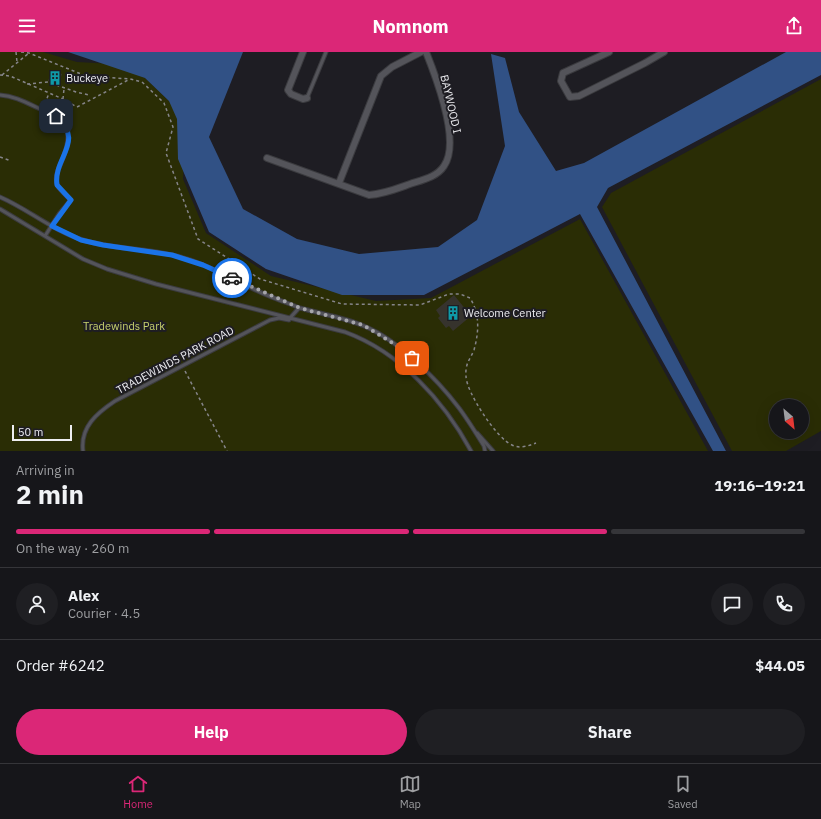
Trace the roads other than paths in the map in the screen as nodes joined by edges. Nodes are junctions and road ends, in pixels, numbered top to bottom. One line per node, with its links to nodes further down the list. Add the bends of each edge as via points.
1 (303, 52): 8 (street, via 288,90 297,97)
2 (326, 52): 8 (lane)
3 (421, 52): 10 (street, via 380,76)
4 (426, 52): 10 (street, BAYWOOD I, via 437,80 450,133 450,152 445,166 436,174 382,194 369,195)
5 (609, 52): 6 (street, via 563,73 561,81 570,97 578,96)
6 (664, 52)
7 (0, 95): 13 (lane, via 18,98 56,116 69,134 56,180 59,189 71,200)
8 (306, 98)
9 (267, 158): 10 (street, BAYWOOD I)
10 (339, 183)
11 (0, 197): 13 (lane)
12 (0, 209): 14 (lane, TRADEWINDS PARK ROAD)
13 (52, 226): 14 (lane); 15 (lane, via 81,240 172,255 203,265)
14 (45, 236): 16 (lane, TRADEWINDS PARK ROAD, via 83,259 107,269)
15 (300, 308): 16 (lane); 18 (lane, via 363,325 394,344 440,386)
16 (290, 318): 17 (lane, TRADEWINDS PARK ROAD)
17 (302, 321): 19 (lane, TRADEWINDS PARK ROAD, via 279,318 270,320 115,401 94,418 82,440); 20 (lane, TRADEWINDS PARK ROAD, via 356,336 407,370 438,402)
18 (473, 428): 21 (lane); 22 (lane)
19 (83, 451)
20 (471, 451)
21 (486, 451)
22 (493, 451)

